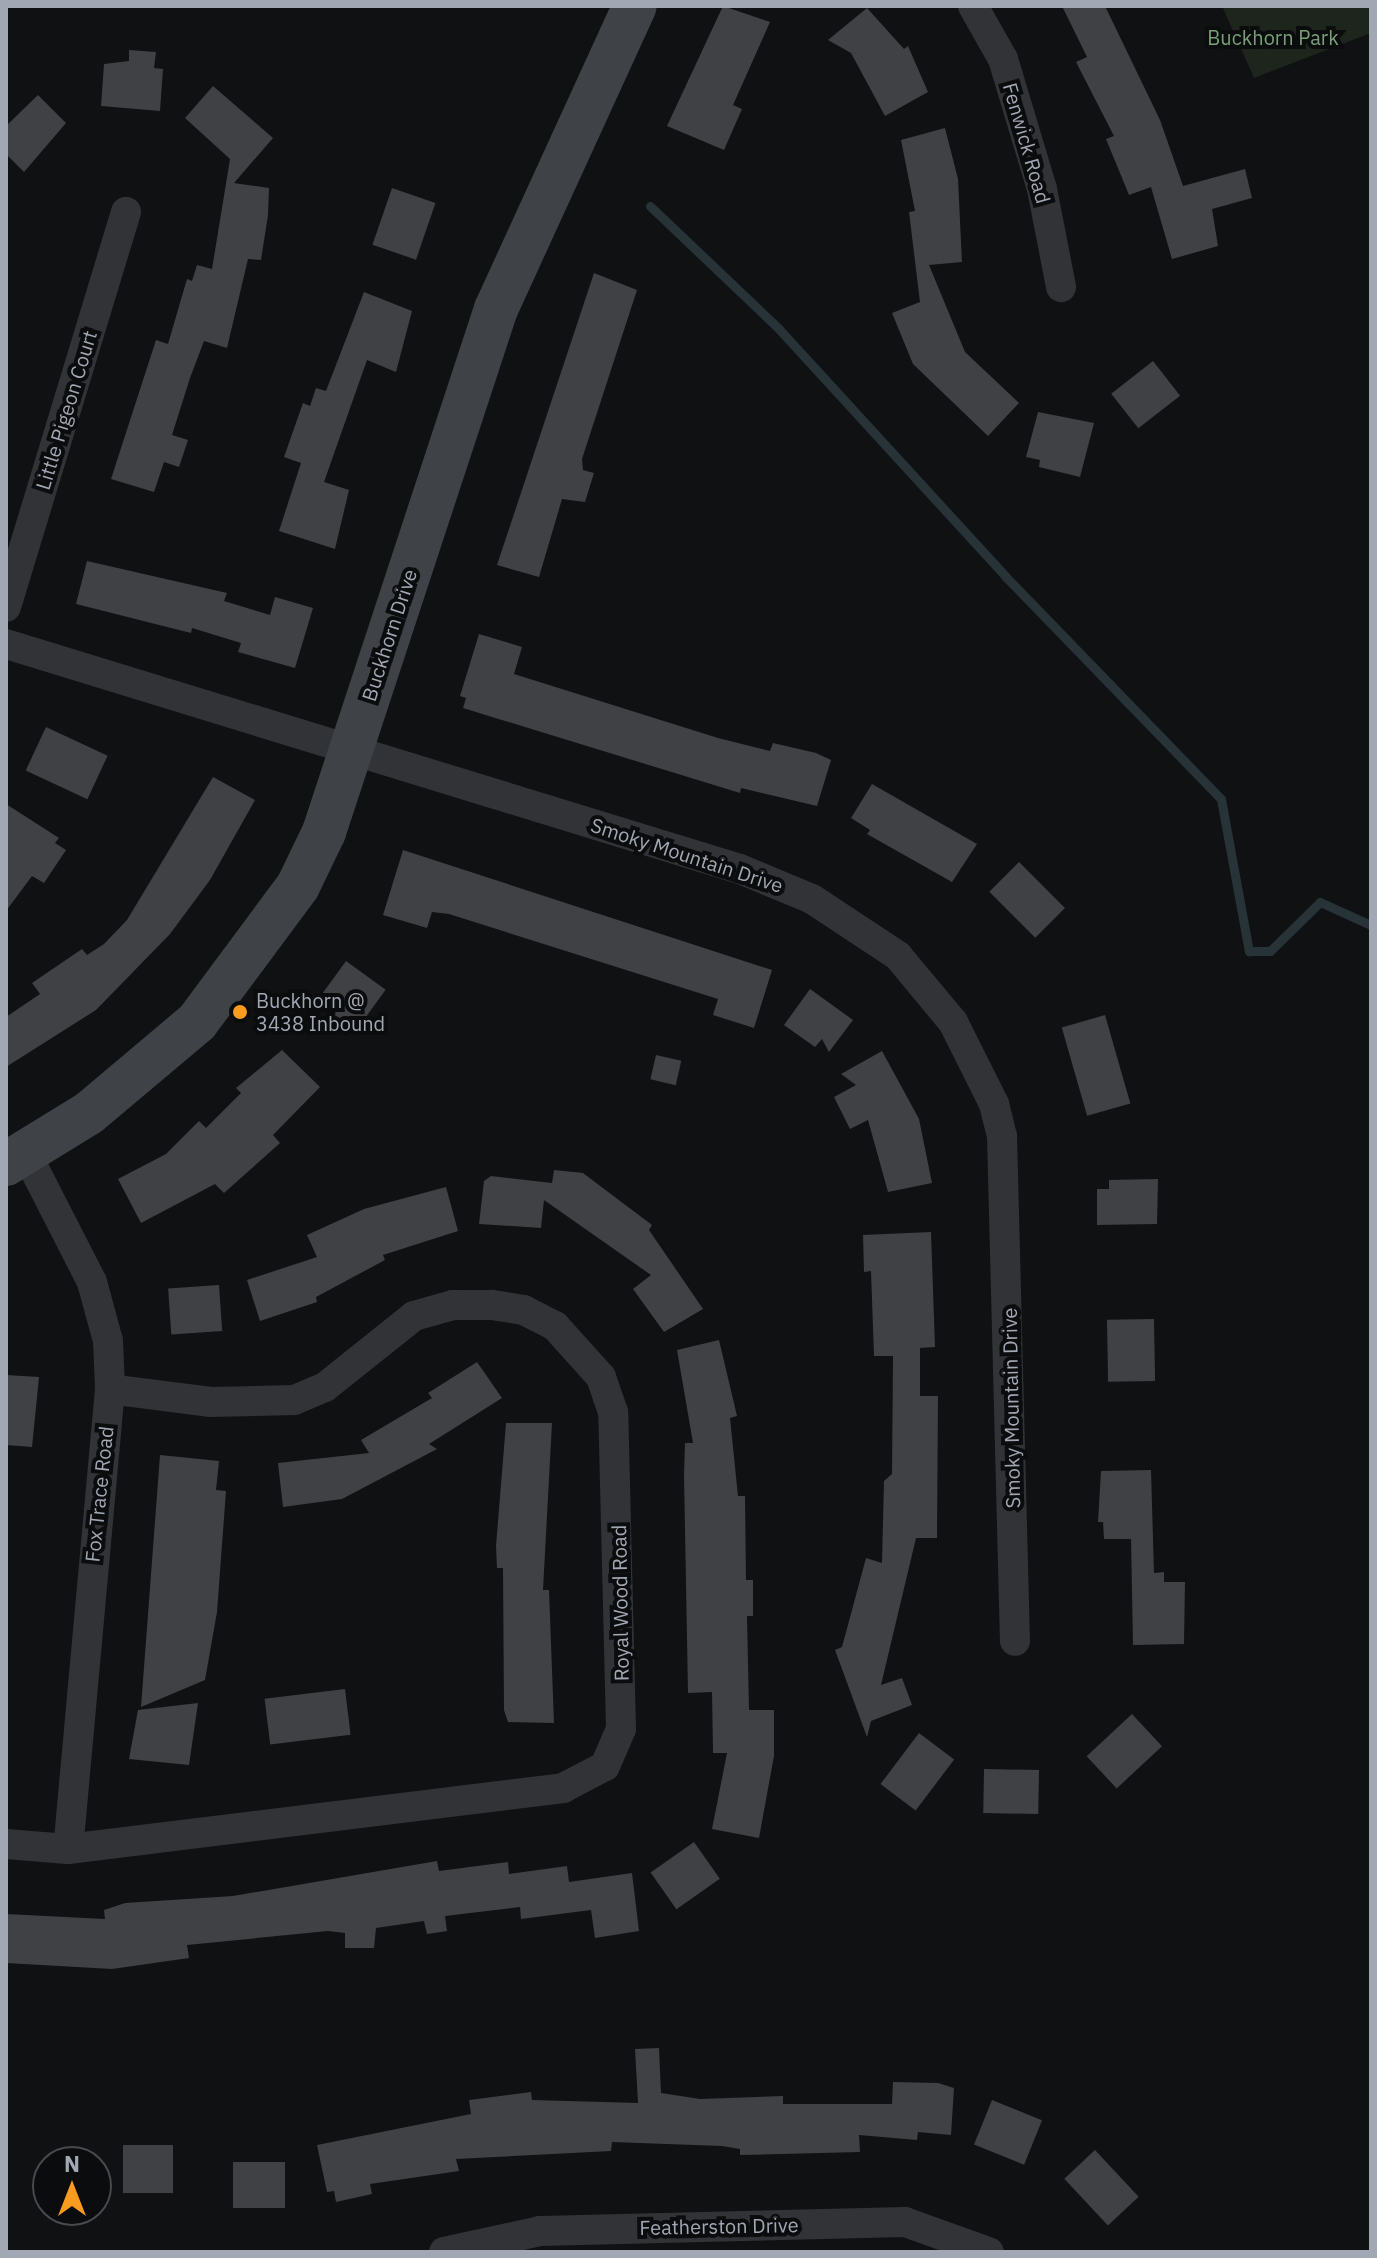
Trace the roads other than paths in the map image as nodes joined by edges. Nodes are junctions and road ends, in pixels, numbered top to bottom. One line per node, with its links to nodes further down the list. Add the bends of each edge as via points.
1 (635, 6): 7 (street, Buckhorn Drive, via 496,309)
2 (973, 6): 4 (street, Fenwick Road, via 1003,59 1042,189)
3 (126, 212): 5 (street, Little Pigeon Court)
4 (1061, 287)
5 (6, 607)
6 (6, 644): 7 (street, Smoky Mountain Drive)
7 (352, 750): 8 (street, Buckhorn Drive, via 298,886 223,993 147,1068); 10 (street, Smoky Mountain Drive, via 740,869 798,893 859,925 929,989 975,1061 1002,1136)
8 (16, 1160): 9 (street, Fox Trace Road, via 96,1292 108,1341)
9 (110, 1389): 12 (street, Fox Trace Road); 12 (street, Royal Wood Road, via 211,1402 294,1400 346,1373 414,1316 453,1305 491,1305 524,1310 555,1326 601,1377 613,1412 621,1729 605,1766 563,1788)
10 (1015, 1641)
11 (6, 1844): 12 (street, Royal Wood Road)
12 (68, 1849)
13 (444, 2252): 14 (street, Featherston Drive, via 540,2231 905,2222)
14 (989, 2252)

